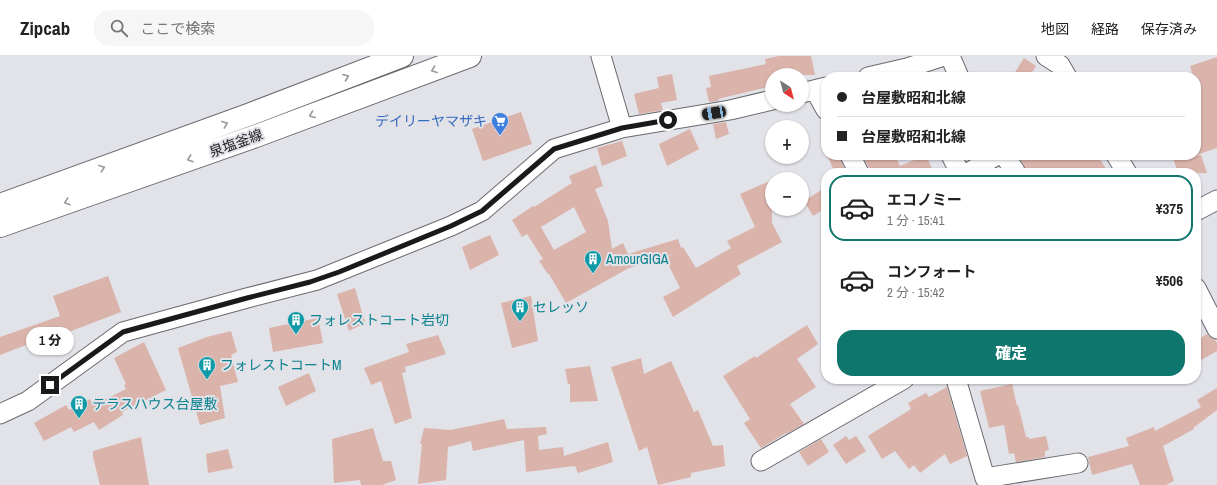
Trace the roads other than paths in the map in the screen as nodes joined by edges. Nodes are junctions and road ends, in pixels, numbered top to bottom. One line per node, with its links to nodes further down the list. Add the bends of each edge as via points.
1 (402, 56): 17 (main road, 泉塩釜線, one-way to 1)
2 (470, 56): 19 (main road, 泉塩釜線, one-way to 19, via 256,136)
3 (601, 56): 13 (street)
4 (944, 56): 7 (street)
5 (950, 56): 8 (street)
6 (1046, 56): 9 (street, via 1060,65)
7 (910, 72)
8 (957, 72)
9 (1064, 72)
10 (814, 90): 12 (street)
11 (765, 102): 13 (street)
12 (821, 102)
13 (622, 128): 24 (street, via 554,149 482,211 451,226 317,280 123,332 28,401)
14 (989, 160): 15 (street)
15 (976, 168)
16 (1217, 200): 18 (street)
17 (0, 206)
18 (1201, 208)
19 (0, 226)
20 (1201, 298): 21 (street)
21 (1217, 329)
22 (895, 384): 25 (street)
23 (957, 384): 26 (street, via 985,478)
24 (0, 414)
25 (761, 461)
26 (1078, 462)

